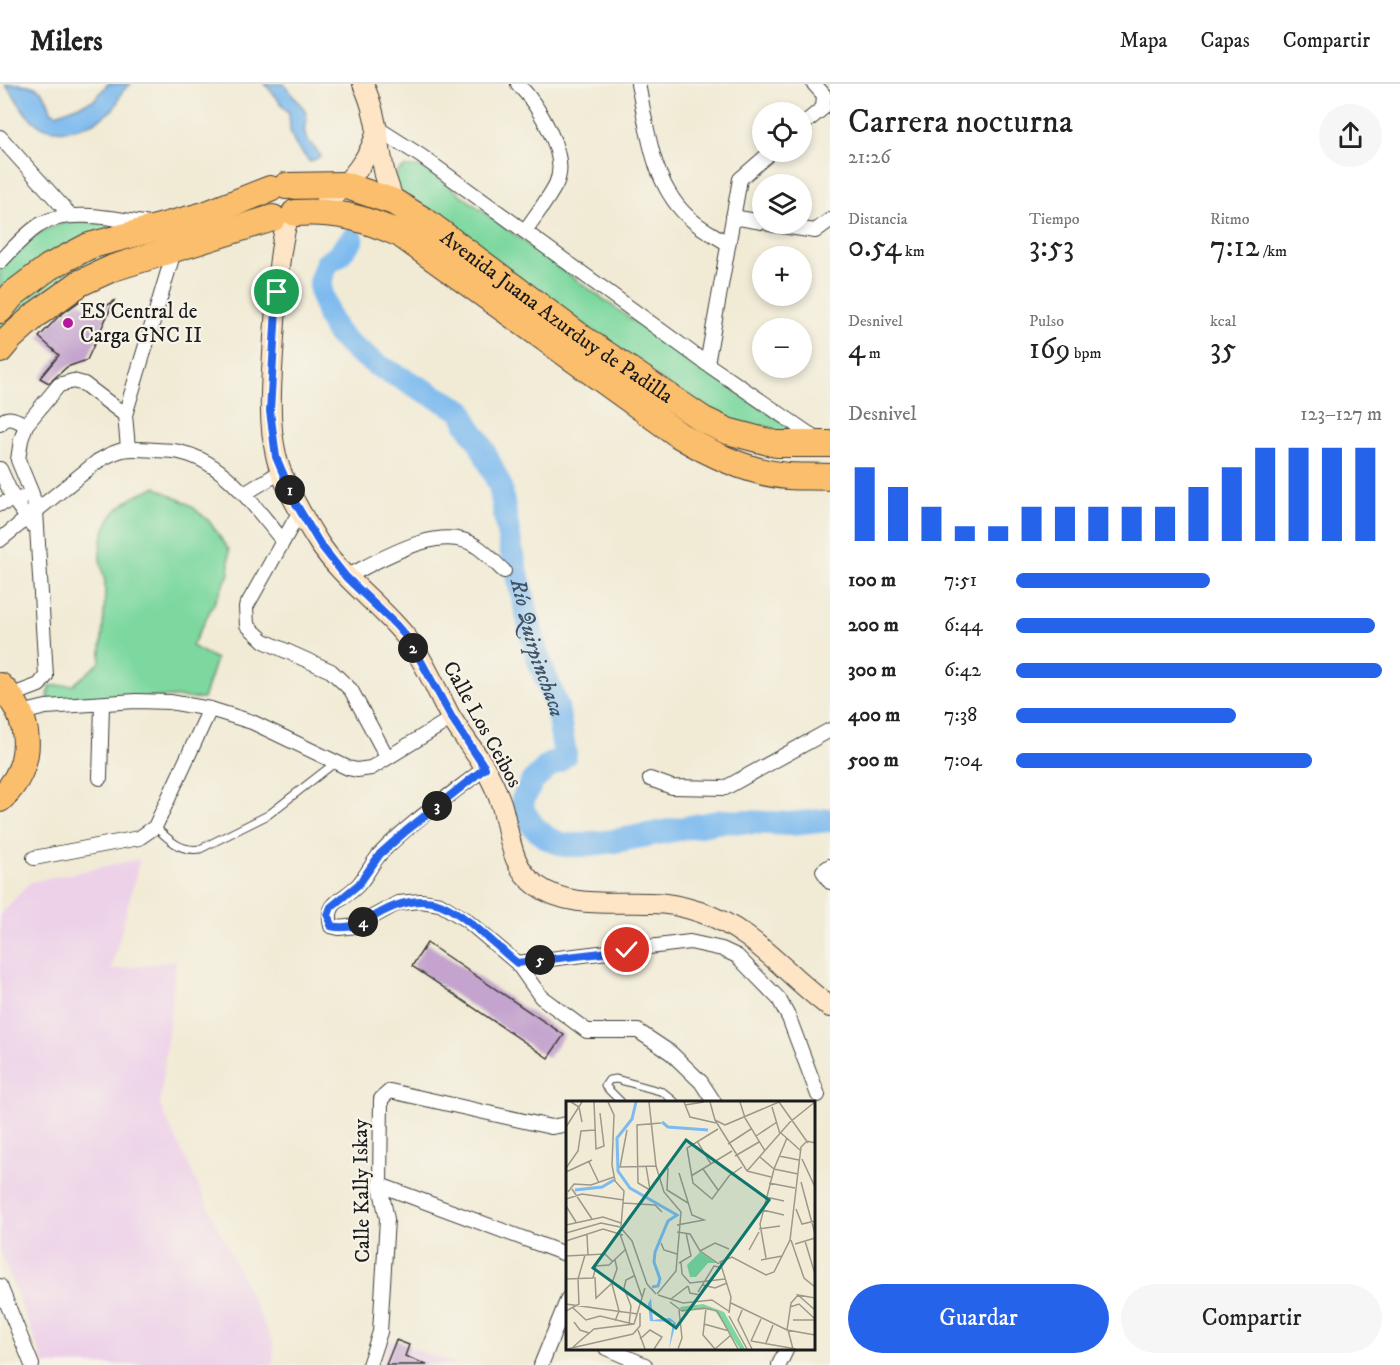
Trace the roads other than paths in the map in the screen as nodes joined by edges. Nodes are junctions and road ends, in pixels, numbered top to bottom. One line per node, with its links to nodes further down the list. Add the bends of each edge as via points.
1 (363, 84): 6 (street)
2 (518, 84): 17 (street, via 531,98 554,139 558,167 557,182)
3 (638, 84): 20 (street, via 655,162 670,195 692,220)
4 (814, 84): 5 (street, via 824,95 823,108)
5 (812, 117)
6 (377, 128): 9 (street, via 375,141); 11 (street); 17 (street)
7 (0, 137): 12 (street)
8 (759, 162): 14 (street, via 740,178)
9 (344, 185): 10 (highway, Avenida Juana Azurduy de Padilla); 11 (highway, Avenida Juana Azurduy de Padilla); 13 (street)
10 (278, 188): 13 (highway, via 264,199 264,205 269,215); 19 (highway, Avenida Juana Azurduy de Padilla, via 204,215)
11 (394, 202): 29 (highway, Avenida Juana Azurduy de Padilla, via 582,338 704,420 752,439)
12 (71, 216): 19 (street, via 90,216); 21 (street, via 40,225)
13 (287, 217): 19 (highway, Avenida Juana Azurduy de Padilla); 31 (street, Calle Los Ceibos, via 279,261 270,411 276,457); 32 (highway, Avenida Juana Azurduy de Padilla, via 358,218 400,234 702,449 756,470 786,476)
14 (733, 217): 15 (street); 20 (street)
15 (752, 220)
16 (830, 220): 18 (street)
17 (525, 231): 24 (street)
18 (812, 231)
19 (171, 237): 22 (highway, Avenida Juana Azurduy de Padilla, via 89,246 49,267 13,294); 23 (highway, Avenida Juana Azurduy de Padilla, via 80,283 38,313); 25 (street)
20 (728, 244): 24 (street)
21 (0, 262)
22 (0, 310)
23 (0, 350)
24 (707, 364): 29 (street)
25 (125, 415): 27 (street, via 84,384 73,381 59,385); 28 (street)
26 (0, 424): 27 (street, via 12,418)
27 (26, 424): 33 (street, via 18,460)
28 (128, 448): 34 (street, via 98,461); 35 (street, via 184,453 216,468)
29 (829, 448)
30 (0, 469): 36 (street)
31 (282, 471): 35 (street); 38 (street, Calle Los Ceibos)
32 (830, 477)
33 (32, 494): 34 (street); 36 (street); 39 (street)
34 (56, 494): 39 (street)
35 (244, 494): 41 (street)
36 (14, 500): 37 (street); 39 (street)
37 (0, 504)
38 (300, 511): 41 (street); 43 (street, Calle Los Ceibos)
39 (31, 515): 40 (street); 44 (street, via 37,531 46,676 39,685)
40 (0, 540)
41 (283, 541): 49 (street, via 246,607 247,625 264,641 331,671 351,690)
42 (504, 571): 43 (street, via 477,546 453,537 433,539 396,552)
43 (346, 577): 47 (street, Calle Los Ceibos, via 410,641)
44 (8, 702): 45 (street, via 46,708); 52 (highway, via 9,739); 55 (highway, via 25,728 26,745 18,775)
45 (102, 705): 46 (street, via 170,702); 53 (street)
46 (210, 709): 50 (street, via 252,722); 56 (street)
47 (452, 718): 49 (street); 51 (street, Calle Los Ceibos)
48 (830, 730): 54 (street, via 725,788 672,787)
49 (387, 757): 50 (street, via 371,768 357,770)
50 (336, 762): 56 (lane, via 268,815 200,849 189,851 177,846)
51 (485, 768): 60 (street, via 380,854 359,884 331,907 328,915 331,926 339,928 356,926 398,903 440,904 466,920); 61 (street, Calle Los Ceibos, via 501,802 515,859 533,884 579,901 670,904 730,924)
52 (0, 774)
53 (100, 778)
54 (650, 779)
55 (0, 799)
56 (154, 827): 57 (street, via 139,838)
57 (34, 858)
58 (830, 866): 59 (street, via 823,871)
59 (830, 882)
60 (517, 963): 62 (street, via 690,942 722,949 737,956 779,999); 65 (street, via 541,997 586,1031 638,1031 671,1053 701,1082)
61 (830, 1007)
62 (818, 1095)
63 (620, 1101): 64 (lane, via 605,1086 609,1080 663,1092)
64 (674, 1101)
65 (713, 1101)
66 (566, 1124): 67 (street, Calle Kally Iskay, via 551,1126 390,1091 381,1099)
67 (380, 1185): 68 (street); 75 (street, Calle Kally Iskay, via 387,1219 381,1332)
68 (566, 1255)
69 (0, 1286): 74 (street)
70 (566, 1304): 71 (street)
71 (562, 1330): 76 (street)
72 (611, 1350): 77 (street)
73 (786, 1350): 78 (street)
74 (32, 1365)
75 (369, 1365)
76 (540, 1365)
77 (645, 1365)
78 (779, 1365)

